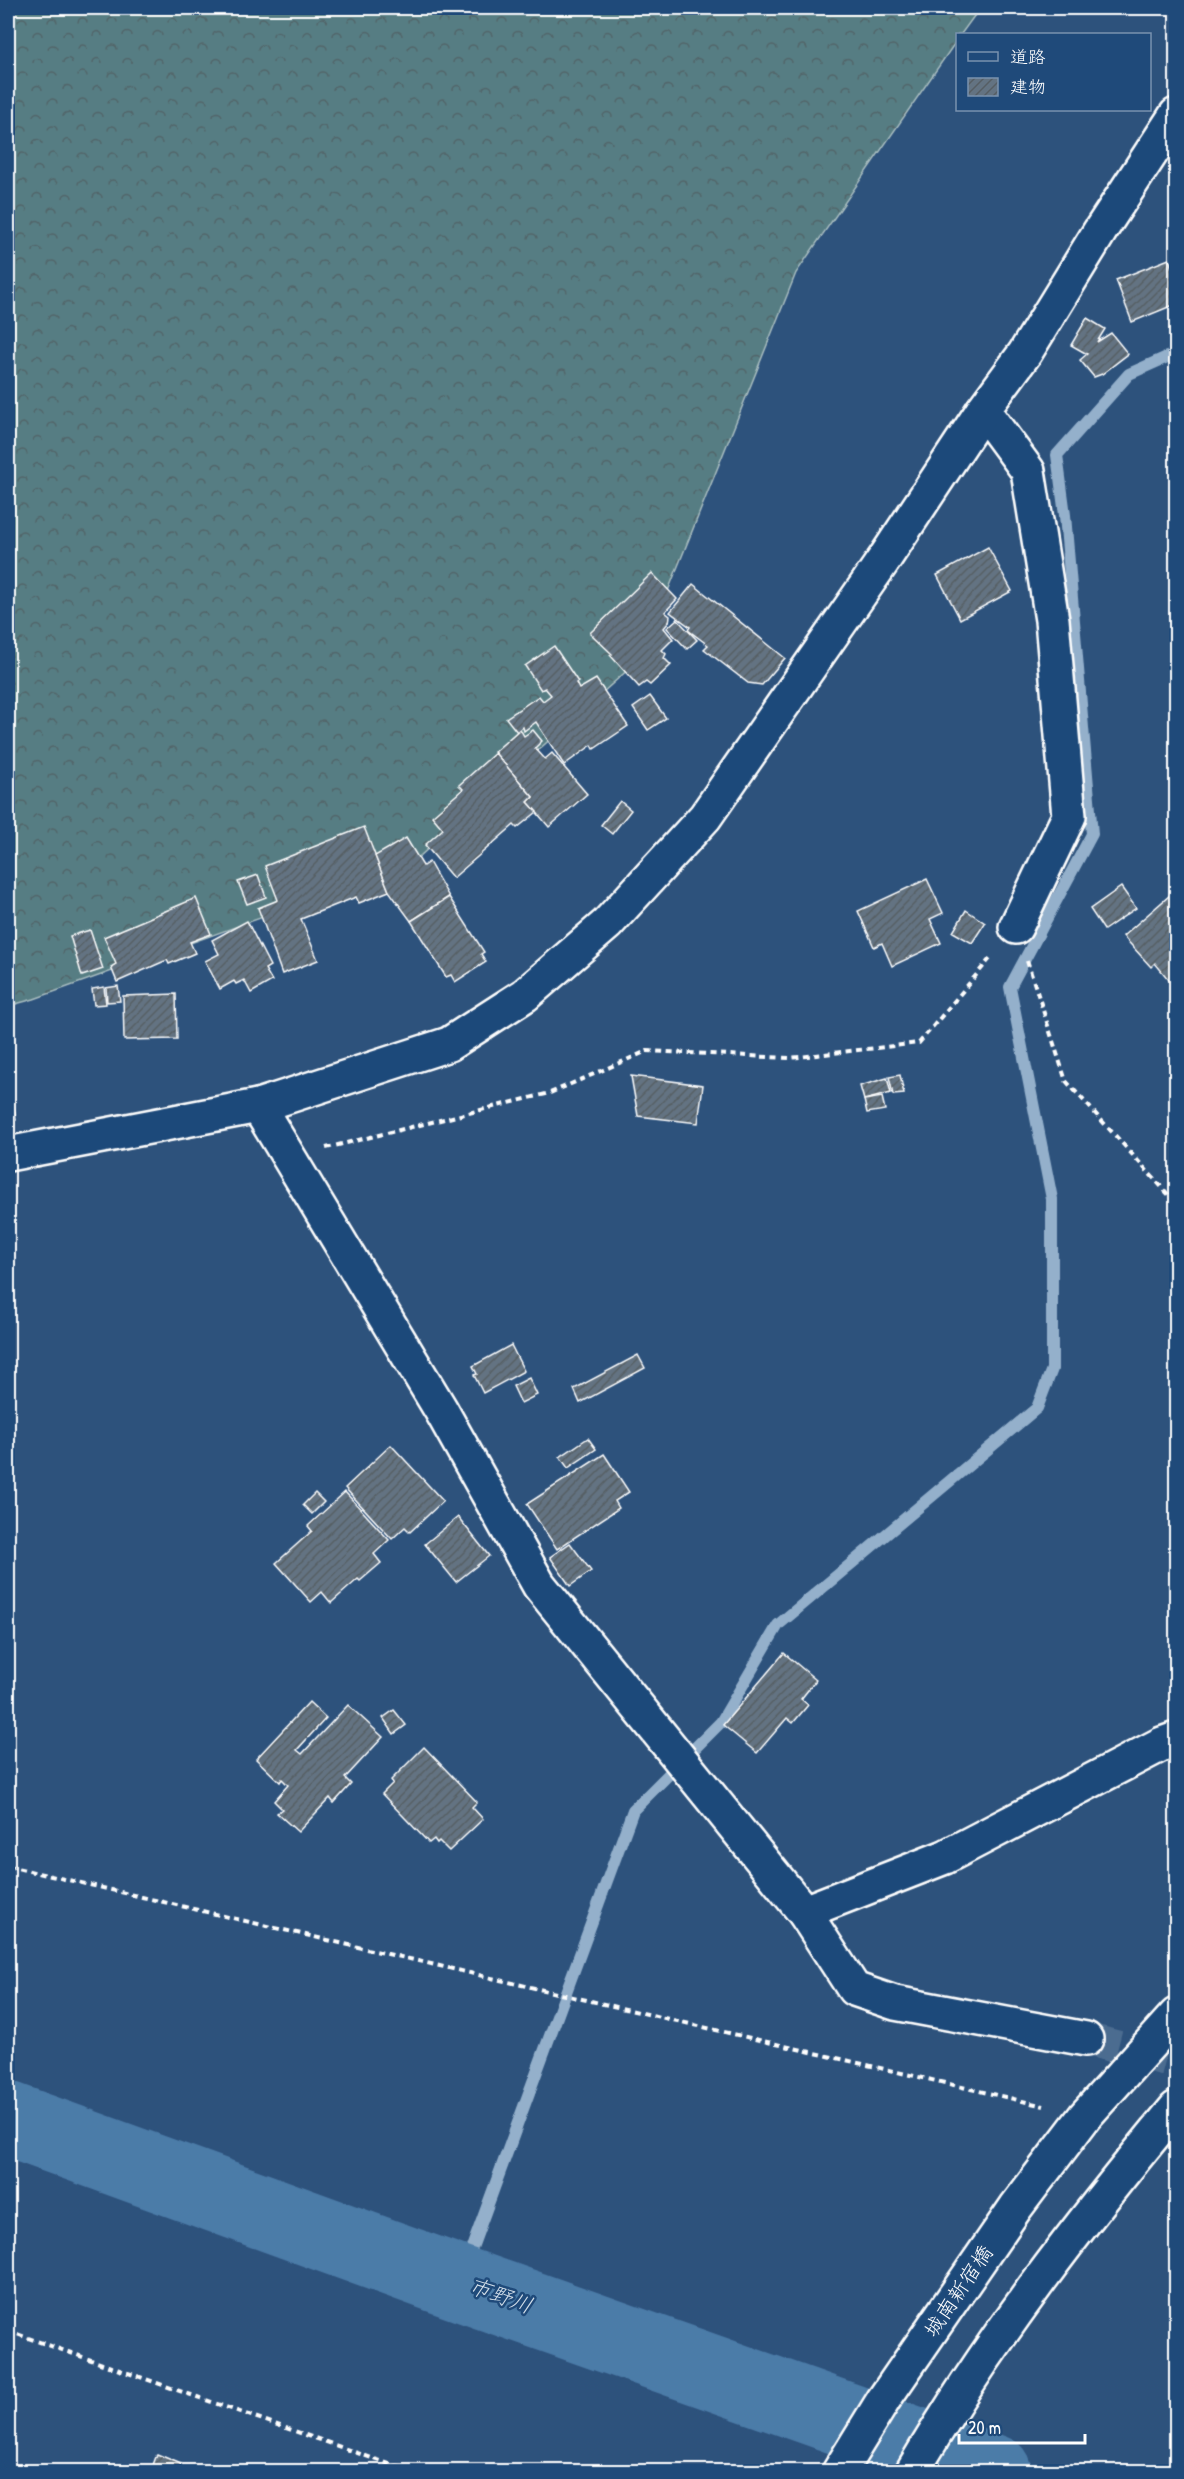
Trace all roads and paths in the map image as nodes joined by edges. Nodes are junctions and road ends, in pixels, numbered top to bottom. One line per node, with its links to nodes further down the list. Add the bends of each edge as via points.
1 (1176, 115): 2 (street, via 1025,353)
2 (983, 410): 3 (street, via 1028,471 1052,620 1069,816); 4 (street, via 705,817 607,924 525,994 449,1044)
3 (1016, 927): 6 (path, via 919,1043 790,1058 647,1051 550,1094); 7 (path, via 1066,1081)
4 (258, 1106): 5 (street); 6 (street)
5 (8, 1154)
6 (288, 1157): 10 (street, via 441,1410 539,1584)
7 (1176, 1203)
8 (1176, 1738): 10 (street, via 945,1857)
9 (8, 1866): 14 (path)
10 (804, 1912): 12 (street, via 854,1989 895,2003)
11 (1176, 2015): 14 (street, 城南新宿橋)
12 (1086, 2039)
13 (1176, 2108): 18 (street, via 1056,2256 940,2424)
14 (1085, 2116): 17 (street, 城南新宿橋, via 1016,2207 884,2399)
15 (8, 2331): 16 (path)
16 (412, 2472)
17 (839, 2472)
18 (912, 2472)

